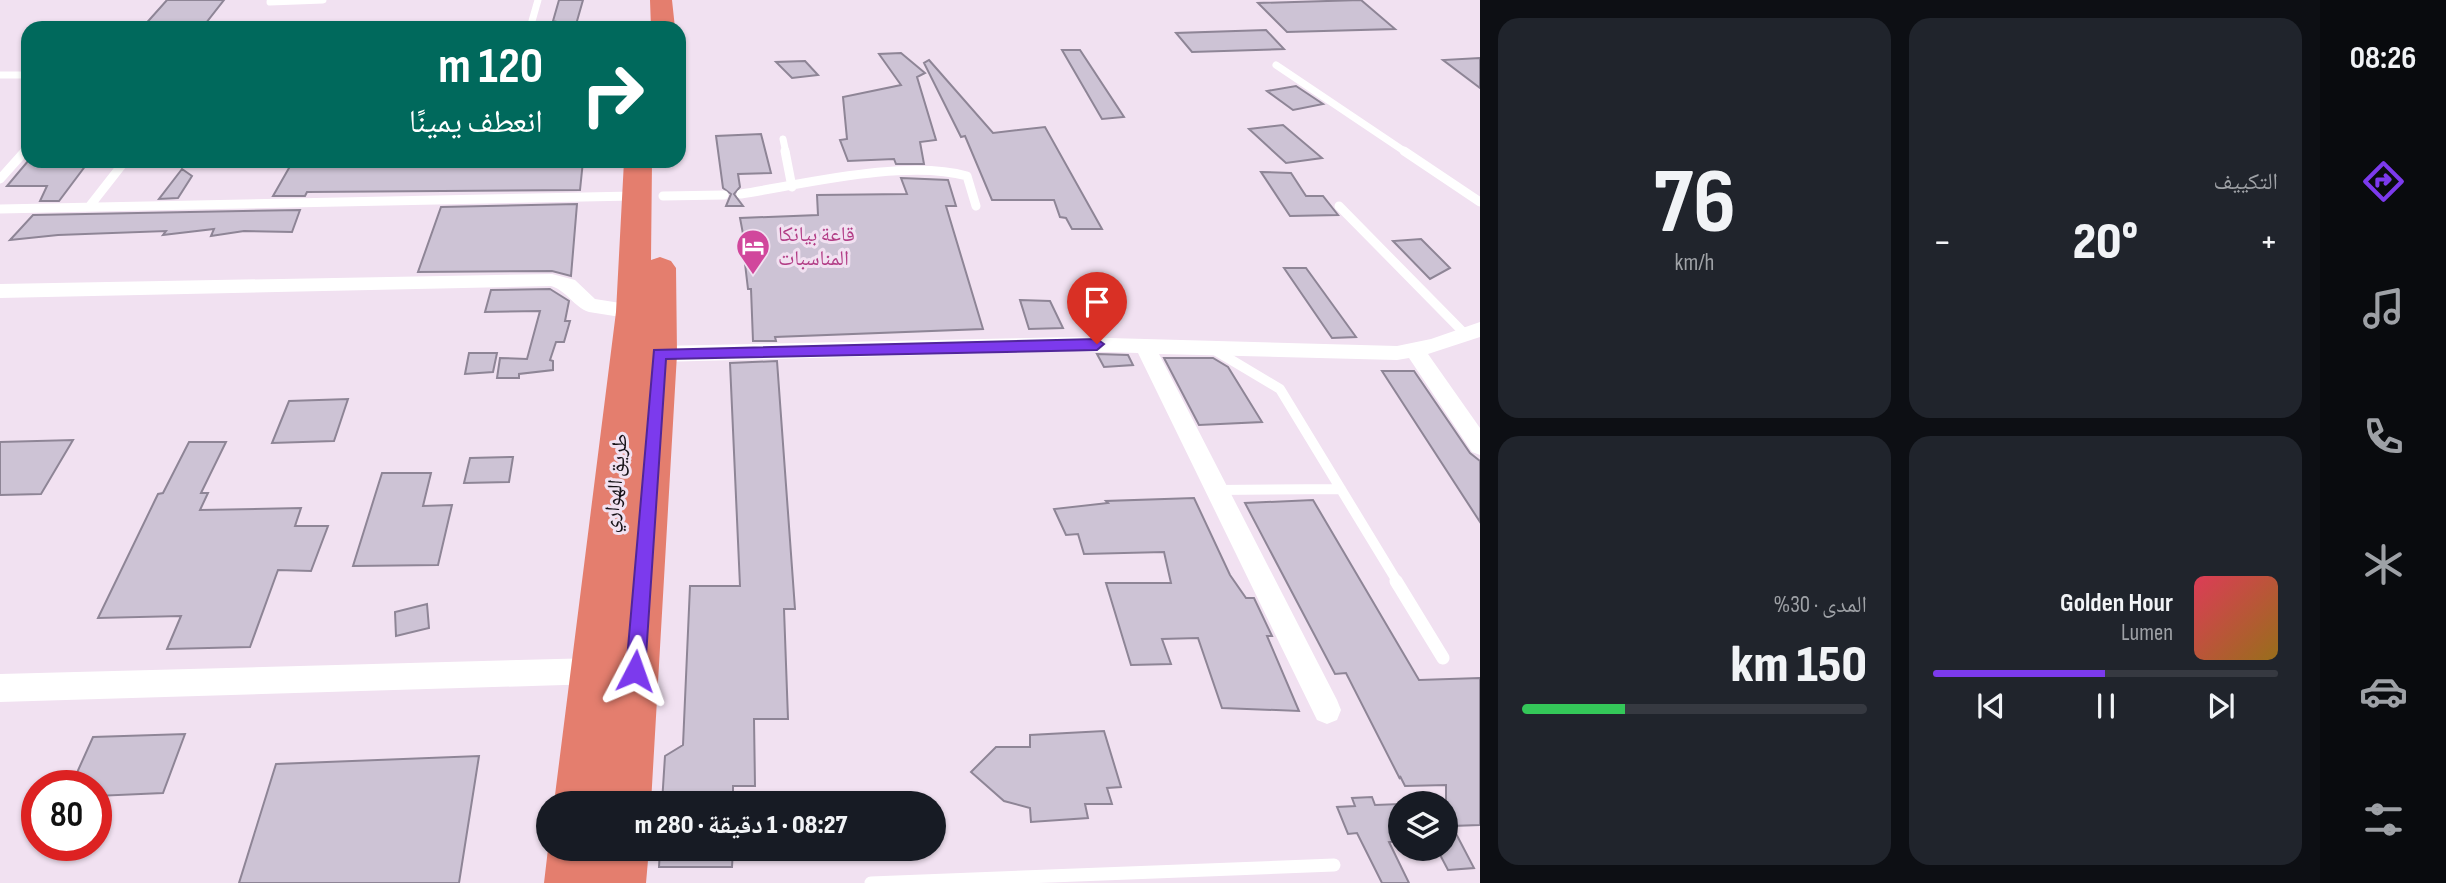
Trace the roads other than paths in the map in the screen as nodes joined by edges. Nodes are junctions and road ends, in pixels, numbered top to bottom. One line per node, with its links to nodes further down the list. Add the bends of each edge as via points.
1 (323, 0): 4 (lane)
2 (538, 0): 5 (lane)
3 (661, 0): 6 (highway)
4 (270, 2)
5 (532, 21)
6 (662, 21)
7 (1276, 65): 18 (lane)
8 (0, 75): 9 (lane)
9 (21, 75)
10 (783, 139): 15 (lane)
11 (21, 155): 14 (lane)
12 (120, 168): 21 (lane)
13 (650, 178): 17 (lane); 21 (lane); 23 (highway, طريق الهواري)
14 (0, 179)
15 (792, 187): 16 (lane); 19 (lane, via 873,175 952,171 967,176)
16 (741, 194)
17 (724, 195)
18 (1480, 202)
19 (976, 206)
20 (1339, 206): 26 (lane)
21 (89, 207): 22 (lane)
22 (0, 209)
23 (647, 250): 25 (highway, طريق الهواري); 30 (highway, طريق الهواري)
24 (0, 291): 25 (street, via 552,280 568,285 589,305)
25 (633, 312): 35 (highway, طريق الهواري)
26 (1473, 332): 29 (street)
27 (1144, 345): 28 (street); 30 (street); 33 (street)
28 (1209, 347): 29 (street); 32 (lane, via 1280,389)
29 (1414, 350): 31 (street)
30 (659, 354): 39 (highway, طريق الهواري)
31 (1480, 446)
32 (1341, 489): 33 (lane); 34 (lane)
33 (1217, 490): 37 (street)
34 (1443, 658)
35 (596, 670): 36 (street); 38 (highway, طريق الهواري)
36 (0, 688)
37 (1326, 710)
38 (581, 791)
39 (626, 791)
40 (574, 861): 43 (highway)
41 (621, 861): 44 (highway)
42 (1334, 865): 45 (lane)
43 (571, 883)
44 (619, 883)
45 (872, 883)

